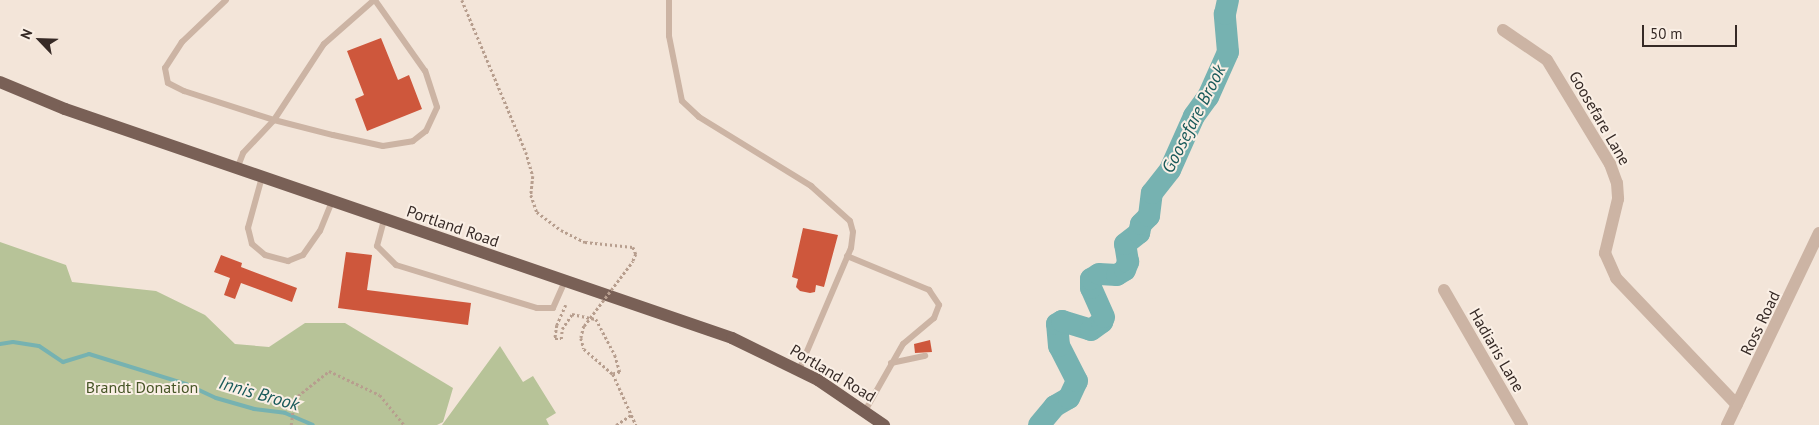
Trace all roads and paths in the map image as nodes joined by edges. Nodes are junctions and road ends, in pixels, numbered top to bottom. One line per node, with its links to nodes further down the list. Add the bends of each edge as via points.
1 (226, 0): 7 (lane, via 182,42 165,68 168,83)
2 (375, 0): 7 (lane, via 324,44); 7 (lane, via 424,71 436,107 426,131 413,141 383,146)
3 (462, 0): 19 (path, bridge, via 526,152 533,176 532,200 540,216 585,242 633,247 636,254 584,326 581,338 584,349)
4 (668, 0): 13 (lane, via 669,36 682,101 699,116 811,186 840,209 853,232)
5 (1503, 30): 20 (street, Goosefare Lane, via 1547,60 1613,170 1618,199 1605,252 1612,271)
6 (0, 82): 8 (main road, Portland Road, via 65,110)
7 (274, 120): 8 (lane, via 243,153)
8 (237, 168): 9 (main road, Portland Road)
9 (262, 177): 10 (main road, Portland Road); 10 (lane, via 248,228 252,244 265,255 288,261 303,255 320,231)
10 (332, 201): 11 (main road, Portland Road)
11 (384, 220): 14 (main road, Portland Road); 14 (lane, via 377,246 396,265 537,308 553,308)
12 (1819, 233): 20 (street, Ross Road)
13 (848, 256): 17 (lane, via 929,290 938,300 934,318 903,344); 18 (lane)
14 (569, 282): 18 (main road, Portland Road, via 732,338); 19 (path, via 555,339 561,338 562,329 572,314 596,319 615,356 620,372)
15 (1444, 290): 28 (street, Hadiaris Lane)
16 (925, 356): 17 (lane)
17 (891, 363): 21 (lane)
18 (799, 370): 21 (main road, Portland Road)
19 (614, 374): 22 (path)
20 (1737, 406): 29 (street, Ross Road)
21 (865, 411): 27 (main road, Portland Road)
22 (632, 415): 25 (path); 26 (path)
23 (291, 425): 24 (path, via 294,399 329,371 380,395)
24 (404, 425)
25 (616, 425)
26 (636, 425)
27 (884, 425)
28 (1522, 425)
29 (1727, 425)

